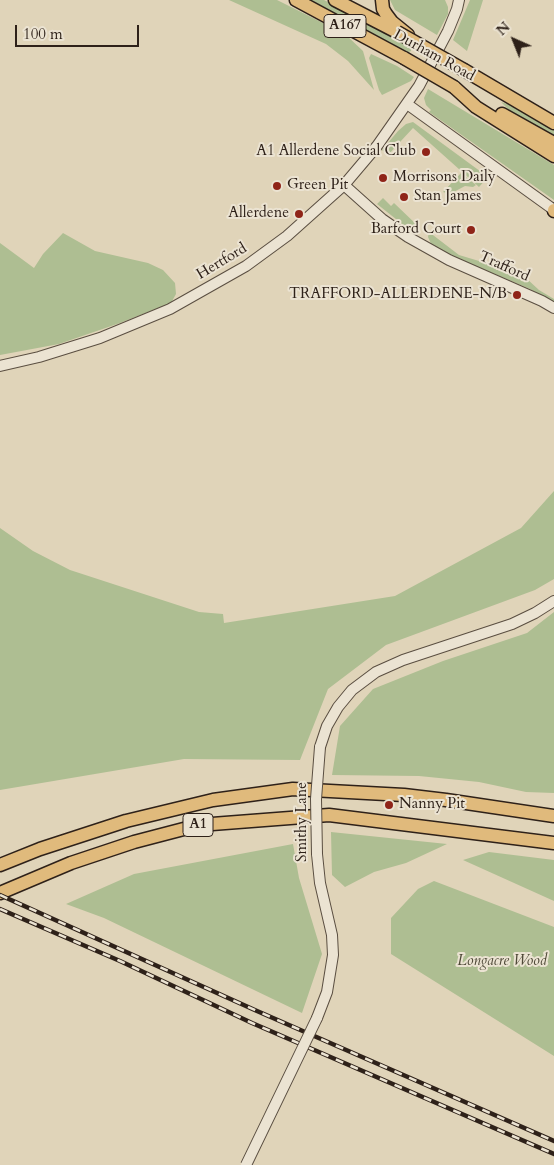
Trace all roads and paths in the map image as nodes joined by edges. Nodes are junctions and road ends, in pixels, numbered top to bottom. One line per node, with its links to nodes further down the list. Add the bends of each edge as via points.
1 (296, 0): 6 (main road, Durham Road / A167, bridge)
2 (335, 0): 5 (main road, Durham Road / A167)
3 (382, 0): 5 (main road, via 383,9)
4 (459, 0): 7 (street, Hertford, via 448,31)
5 (398, 30): 8 (main road, Durham Road / A167, bridge)
6 (454, 87): 9 (main road, Durham Road / A167); 10 (main road, via 476,107)
7 (407, 104): 11 (street, Hertford); 12 (street)
8 (554, 123)
9 (554, 143)
10 (554, 156)
11 (344, 185): 13 (street, Trafford, via 408,237 449,260); 14 (street, Hertford, via 272,249 190,299 100,338)
12 (554, 210)
13 (554, 308)
14 (0, 366)
15 (554, 601): 20 (street, Smithy Lane, bridge, via 512,624 403,660 372,674 352,690 327,726 320,747 316,798 316,854 332,935 333,955 327,992)
16 (554, 816): 18 (main road, A1, via 404,795 293,789 204,802 126,821)
17 (554, 843): 19 (main road, A1, via 329,815 199,825 71,863)
18 (0, 865)
19 (0, 893)
20 (246, 1165)

